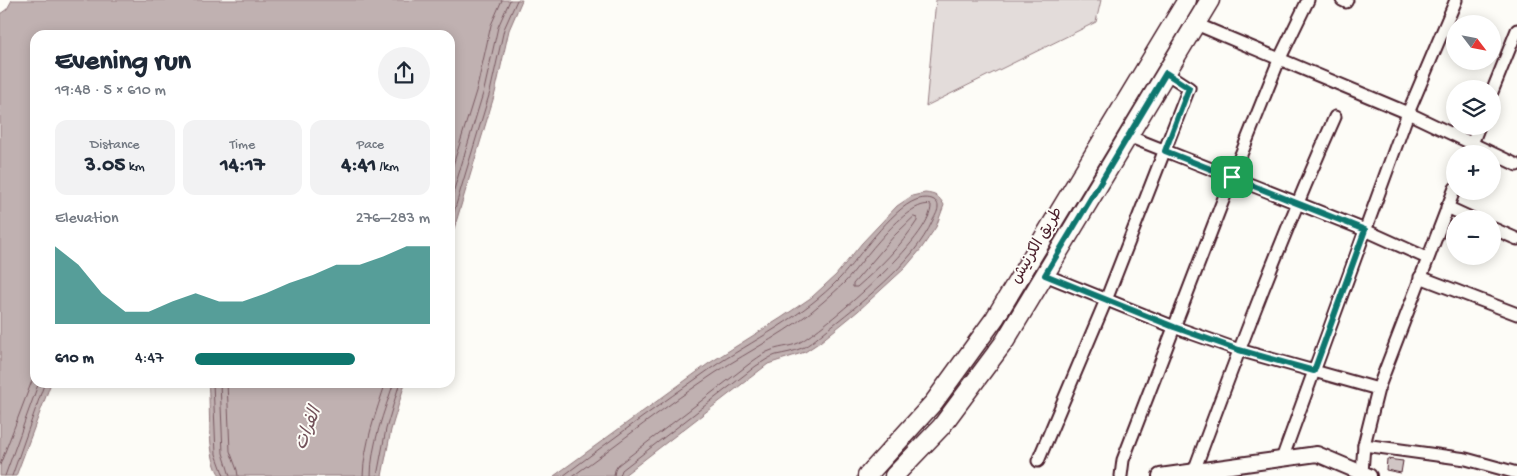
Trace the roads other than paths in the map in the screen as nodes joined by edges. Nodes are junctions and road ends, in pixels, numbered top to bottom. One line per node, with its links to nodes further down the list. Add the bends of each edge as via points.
1 (1187, 0): 43 (main road, طريق الكرنيش, via 995,318 934,402)
2 (1210, 0): 7 (main road, طريق الكرنيش)
3 (1308, 0): 10 (street)
4 (1342, 0): 5 (street)
5 (1347, 0)
6 (1456, 0): 13 (street)
7 (1196, 24): 10 (street); 11 (main road, طريق الكرنيش)
8 (1517, 30): 9 (street)
9 (1514, 49): 12 (street)
10 (1279, 60): 13 (street); 20 (street)
11 (1166, 73): 15 (main road, طريق الكرنيش); 17 (street, via 1189,88)
12 (1498, 80)
13 (1408, 113): 16 (street); 25 (street)
14 (1335, 117): 22 (street)
15 (1128, 136): 17 (street); 29 (main road, طريق الكرنيش)
16 (1463, 145)
17 (1165, 151): 20 (street); 31 (street)
18 (1501, 160): 19 (street)
19 (1517, 165)
20 (1232, 177): 22 (street); 33 (street)
21 (1450, 200): 23 (street)
22 (1296, 203): 25 (street); 34 (street)
23 (1447, 207): 24 (street); 28 (street)
24 (1454, 210)
25 (1365, 230): 28 (street); 35 (street)
26 (1501, 232): 27 (street)
27 (1517, 239)
28 (1427, 258): 30 (street)
29 (1045, 275): 31 (street); 44 (main road, طريق الكرنيش, via 1005,341 941,427)
30 (1420, 278): 32 (street); 36 (street)
31 (1106, 300): 33 (street); 39 (street)
32 (1517, 314)
33 (1174, 327): 34 (street); 45 (street, via 1123,460)
34 (1239, 350): 35 (street); 40 (street)
35 (1314, 371): 36 (street); 38 (street)
36 (1378, 389): 37 (street)
37 (1364, 445): 41 (street, via 1466,459); 42 (street)
38 (1282, 459): 40 (street); 42 (street, via 1317,454)
39 (1038, 461)
40 (1194, 471): 46 (street)
41 (1517, 473)
42 (1365, 474)
43 (866, 476)
44 (894, 476)
45 (1121, 476)
46 (1160, 476)

